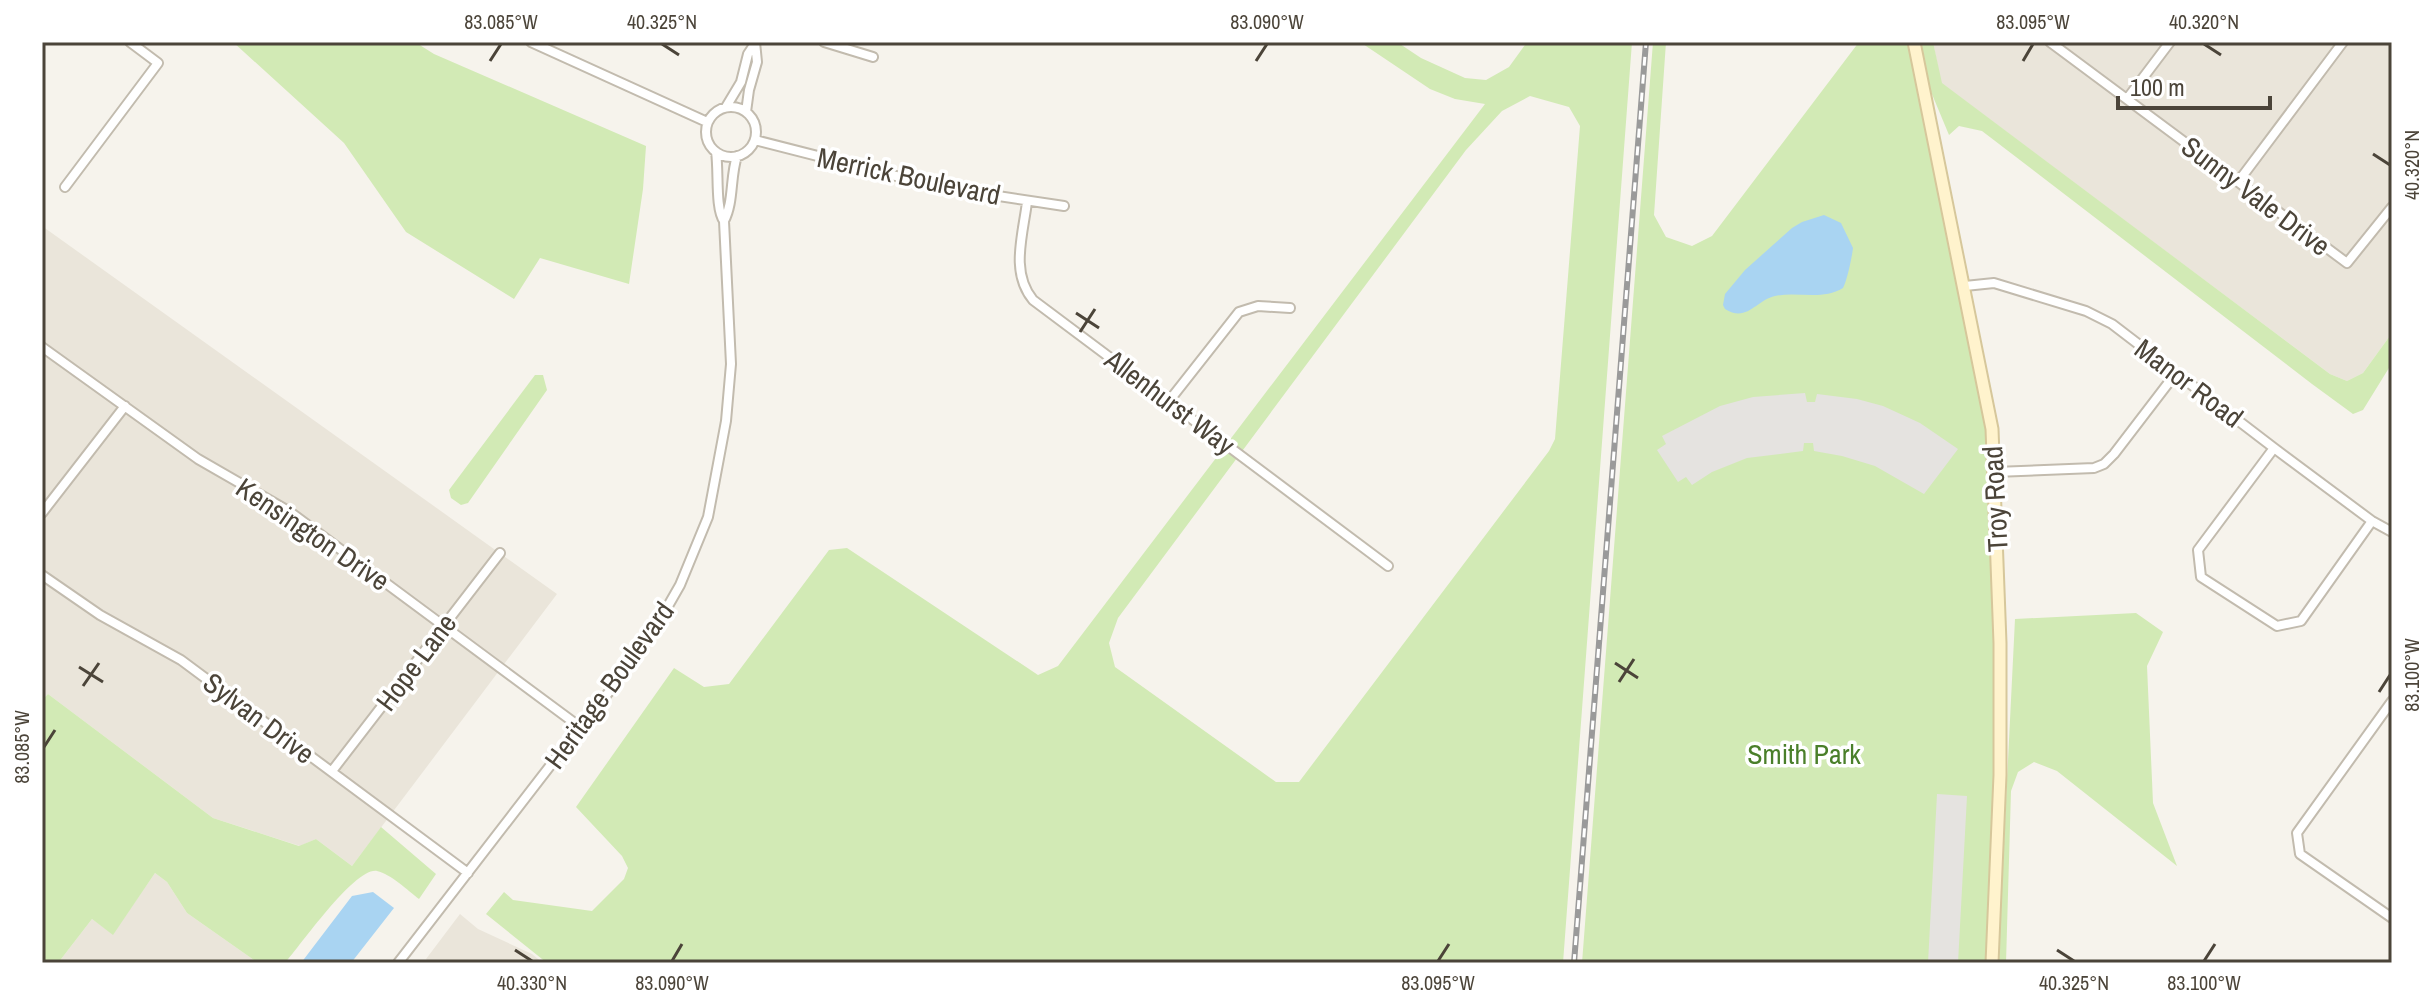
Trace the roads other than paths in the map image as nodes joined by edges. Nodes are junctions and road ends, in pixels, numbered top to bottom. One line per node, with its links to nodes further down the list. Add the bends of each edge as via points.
1 (130, 42): 18 (street, via 158,63)
2 (531, 42): 13 (street)
3 (824, 42): 9 (street)
4 (1914, 42): 23 (street, Troy Road)
5 (2050, 42): 10 (street, Sunny Vale Drive)
6 (2170, 42): 10 (street)
7 (2343, 42): 17 (street)
8 (755, 44): 11 (street); 12 (street, via 757,62)
9 (873, 57)
10 (2127, 99): 17 (street, Sunny Vale Drive)
11 (726, 107): 12 (street); 13 (street)
12 (746, 112): 14 (street, via 754,121)
13 (707, 122): 15 (street, via 706,138)
14 (755, 140): 16 (street); 19 (street, Merrick Boulevard, via 939,187)
15 (716, 152): 16 (street); 22 (street, Heritage Boulevard, via 718,212)
16 (737, 156): 22 (street, Heritage Boulevard)
17 (2238, 182): 21 (street, Sunny Vale Drive, via 2347,263)
18 (65, 187)
19 (1027, 202): 20 (street, Merrick Boulevard); 27 (street, Allenhurst Way, via 1019,263 1024,288)
20 (1064, 206)
21 (2392, 207)
22 (724, 221): 39 (street, Heritage Boulevard, via 731,364 708,517 680,585 652,634)
23 (1965, 286): 26 (street, Manor Road, via 1994,283 2086,311 2112,324); 30 (street, Troy Road, via 1988,402)
24 (1290, 308): 27 (street, via 1258,306 1239,312)
25 (42, 347): 28 (street, Kensington Drive)
26 (2176, 373): 29 (street, Manor Road); 30 (street, via 2104,464)
27 (1169, 401): 35 (street, Allenhurst Way)
28 (125, 406): 31 (street); 37 (street, Kensington Drive, via 198,459 290,512)
29 (2274, 448): 32 (street, Manor Road); 32 (street, via 2198,550 2201,577 2277,626 2301,621)
30 (1995, 472): 44 (street, Troy Road, via 2000,775)
31 (42, 513)
32 (2372, 521): 33 (street, Manor Road)
33 (2392, 532)
34 (500, 553): 37 (street, Hope Lane)
35 (1388, 566)
36 (42, 575): 40 (street, Sylvan Drive, via 181,660)
37 (444, 625): 39 (street, Kensington Drive); 40 (street, Hope Lane)
38 (2392, 701): 42 (street, via 2297,833 2300,854)
39 (580, 727): 41 (street, Heritage Boulevard)
40 (332, 771): 41 (street, Sylvan Drive)
41 (468, 873): 43 (street, Heritage Boulevard)
42 (2392, 918)
43 (404, 961)
44 (1992, 963)

